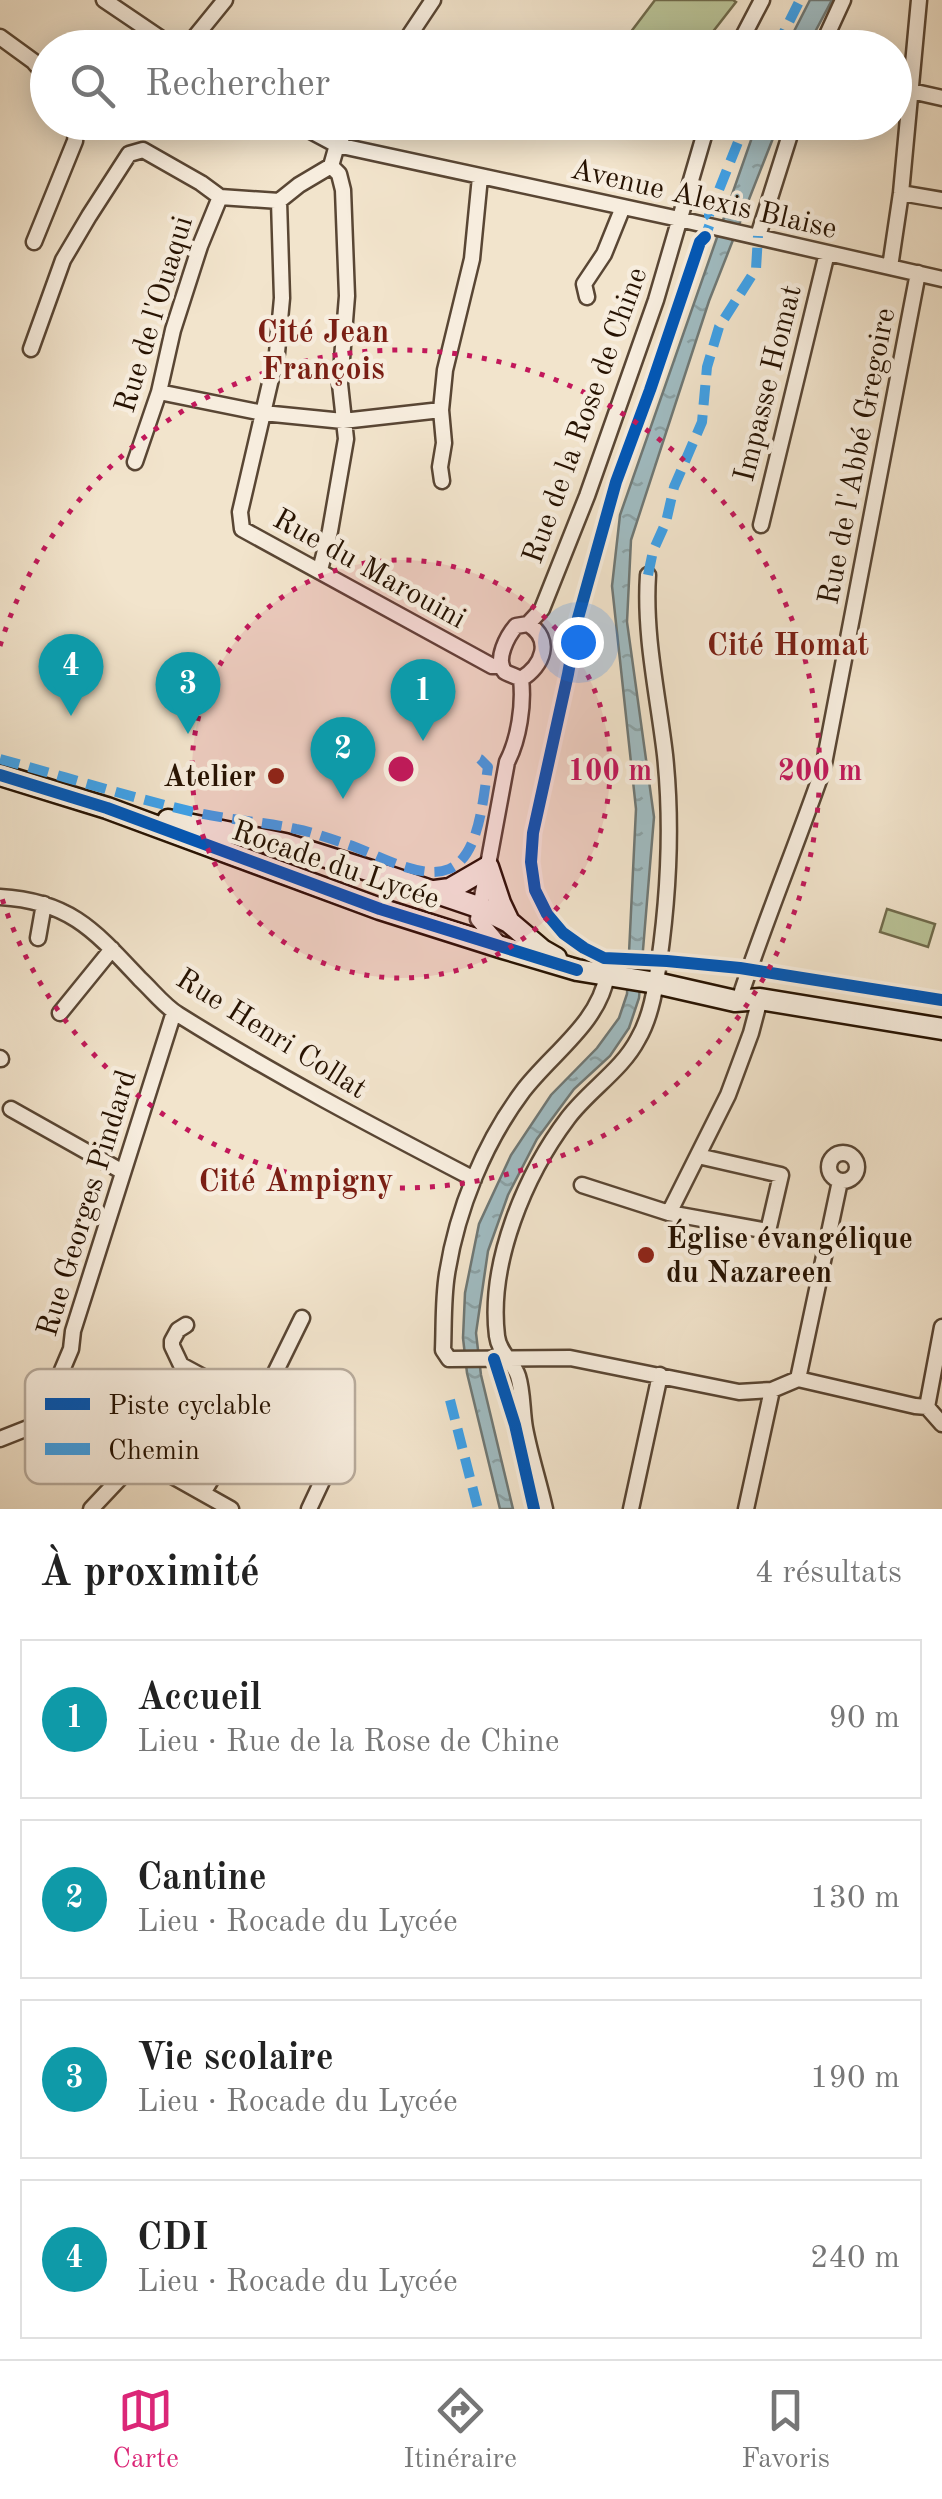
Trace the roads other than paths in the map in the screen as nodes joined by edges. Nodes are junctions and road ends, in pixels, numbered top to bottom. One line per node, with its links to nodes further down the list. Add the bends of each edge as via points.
1 (104, 0): 7 (street)
2 (225, 0): 8 (street)
3 (432, 0): 9 (street)
4 (762, 0): 10 (street)
5 (843, 0): 11 (street)
6 (920, 0): 14 (street)
7 (148, 30)
8 (201, 30)
9 (413, 30)
10 (746, 30)
11 (829, 30)
12 (0, 38): 13 (street)
13 (30, 60)
14 (912, 91): 15 (street)
15 (942, 98)
16 (75, 140): 32 (street)
17 (328, 140): 22 (street, Avenue Alexis Blaise)
18 (340, 140): 22 (street)
19 (702, 140): 30 (street, Rue de la Rose de Chine)
20 (788, 140): 31 (street)
21 (902, 140): 25 (street)
22 (337, 145): 23 (street); 24 (street, Avenue Alexis Blaise)
23 (331, 166): 28 (street); 42 (street, via 344,190)
24 (480, 177): 29 (street, Avenue Alexis Blaise); 40 (street, via 472,259 444,370)
25 (901, 193): 27 (street); 34 (street)
26 (220, 197): 28 (street); 38 (street, via 143,150 129,154 63,260); 39 (street, Rue de l'Ouaqui, via 178,314)
27 (942, 200)
28 (279, 201): 41 (street, Rue du Marouini, via 282,298)
29 (622, 206): 30 (street, Avenue Alexis Blaise); 37 (street, via 584,284)
30 (678, 218): 31 (street, Avenue Alexis Blaise); 48 (street, Rue de la Rose de Chine, via 588,496 542,609)
31 (758, 236): 33 (street, Avenue Alexis Blaise)
32 (34, 242)
33 (827, 253): 34 (street, Avenue Alexis Blaise); 45 (street, Impasse Homat)
34 (890, 268): 35 (street, Avenue Alexis Blaise)
35 (918, 273): 36 (street, Avenue Alexis Blaise); 66 (street, Rue de l'Abbé Gregoire, via 823,769 768,915)
36 (942, 279)
37 (587, 297)
38 (32, 349)
39 (159, 392): 41 (street); 43 (street, Rue de l'Ouaqui)
40 (441, 410): 42 (street); 44 (street)
41 (262, 413): 42 (street); 46 (street, Rue du Marouini, via 242,529)
42 (343, 421): 46 (street, via 342,465)
43 (137, 455)
44 (442, 481)
45 (761, 525)
46 (320, 570): 49 (street, Rue du Marouini)
47 (648, 575): 65 (street, via 670,852)
48 (528, 624): 49 (street, via 508,635); 50 (street, via 543,642 540,662)
49 (502, 666): 50 (street)
50 (521, 679): 53 (street)
51 (0, 776): 52 (main road, Rocade du Lycée)
52 (107, 808): 54 (main road, Rocade du Lycée, via 285,844); 59 (main road, Rocade du Lycée)
53 (488, 867): 54 (main road, via 450,889); 57 (street); 58 (main road)
54 (430, 891): 57 (main road, Rocade du Lycée)
55 (0, 897): 56 (street, Rue Henri Collat)
56 (44, 904): 60 (street); 61 (street, Rue Henri Collat, via 74,916)
57 (480, 914): 58 (main road, Rocade du Lycée); 59 (street); 62 (street)
58 (510, 922): 63 (main road, Rocade du Lycée)
59 (444, 929): 62 (main road, Rocade du Lycée)
60 (38, 938)
61 (112, 948): 67 (street, Rue Henri Collat); 68 (street)
62 (502, 948): 63 (main road, Rocade du Lycée)
63 (578, 970): 64 (main road, Rocade du Lycée)
64 (612, 976): 65 (main road, Rocade du Lycée); 73 (street, via 593,1011 521,1094)
65 (656, 983): 66 (main road, Rocade du Lycée, via 679,979); 66 (main road, Rocade du Lycée, via 735,1002); 80 (street, via 638,1039 562,1126 519,1206 499,1280)
66 (751, 995): 69 (main road, Rocade du Lycée); 71 (street, Rue de l'Abbé Gregoire, via 751,1033)
67 (174, 1012): 72 (street, Rue Georges Pindard); 73 (street, Rue Henri Collat, via 294,1085)
68 (60, 1013)
69 (942, 1029)
70 (11, 1109): 72 (street)
71 (698, 1156): 76 (street, Rue de l'Abbé Gregoire); 76 (street, via 781,1174 768,1231)
72 (123, 1172): 81 (street, Rue Georges Pindard)
73 (474, 1178): 80 (street, via 447,1275 443,1350 449,1358)
74 (840, 1180): 85 (street)
75 (582, 1185): 76 (street)
76 (670, 1213)
77 (302, 1318): 83 (street)
78 (186, 1325): 82 (street, via 172,1346)
79 (942, 1327): 87 (street)
80 (500, 1359): 84 (street, via 570,1358); 99 (street, via 519,1378)
81 (63, 1369)
82 (188, 1369)
83 (276, 1369)
84 (660, 1376): 86 (street, via 739,1392); 100 (street)
85 (798, 1379): 86 (street); 87 (street)
86 (772, 1390): 101 (street)
87 (927, 1407): 88 (street)
88 (942, 1424)
89 (25, 1429): 90 (street)
90 (0, 1439)
91 (115, 1484): 96 (street)
92 (187, 1484): 95 (street)
93 (208, 1484): 95 (street)
94 (321, 1484): 98 (street)
95 (203, 1493): 97 (street)
96 (92, 1509)
97 (231, 1509)
98 (309, 1509)
99 (545, 1509)
100 (631, 1509)
101 (746, 1509)

